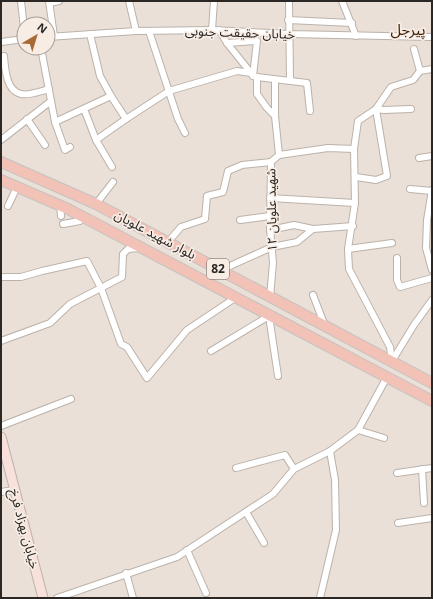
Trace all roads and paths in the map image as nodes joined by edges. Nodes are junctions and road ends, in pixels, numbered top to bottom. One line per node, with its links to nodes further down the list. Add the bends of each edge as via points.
1 (21, 1): 8 (street)
2 (59, 1): 7 (street)
3 (129, 1): 14 (street)
4 (214, 1): 12 (street)
5 (289, 1): 10 (street)
6 (342, 1): 11 (street)
7 (50, 2): 9 (street)
8 (23, 16)
9 (50, 16)
10 (288, 20): 11 (street); 17 (street)
11 (352, 24): 18 (street)
12 (212, 30): 13 (street, خیابان حقیقت جنوبی); 15 (street, خیابان حقیقت جنوبی)
13 (219, 30): 17 (street, خیابان حقیقت جنوبی); 23 (street)
14 (136, 31): 15 (street, خیابان حقیقت جنوبی); 16 (street, خیابان حقیقت جنوبی)
15 (149, 31): 33 (street)
16 (90, 34): 19 (street, خیابان حقیقت جنوبی); 34 (street, via 100,76)
17 (289, 34): 18 (street, خیابان حقیقت جنوبی); 31 (street)
18 (356, 36): 20 (street, خیابان حقیقت جنوبی)
19 (56, 37)
20 (432, 37)
21 (16, 40): 22 (street)
22 (1, 42)
23 (227, 43): 29 (street); 29 (street, via 257,41)
24 (414, 49): 28 (street)
25 (4, 56): 32 (street, via 10,86 17,93 22,95)
26 (43, 56): 32 (street)
27 (432, 69): 28 (street)
28 (420, 71): 37 (street, via 413,80 391,87)
29 (253, 75): 30 (street); 33 (street, via 237,71); 40 (street, via 257,94)
30 (275, 80): 31 (street); 40 (street, شهید علویان ۱۲)
31 (290, 80): 39 (street, via 307,83)
32 (49, 89): 35 (street)
33 (169, 91): 42 (street); 44 (street)
34 (111, 96): 36 (street); 42 (street)
35 (51, 101): 41 (street); 43 (street)
36 (84, 108): 43 (street); 46 (street)
37 (376, 109): 38 (street); 49 (street, via 358,121); 56 (street, via 387,176 376,180)
38 (411, 109)
39 (310, 111)
40 (275, 116): 50 (street, شهید علویان ۱۲)
41 (27, 119): 45 (street); 47 (street)
42 (126, 119): 46 (street)
43 (55, 122): 48 (street, via 65,150)
44 (185, 133)
45 (1, 140)
46 (96, 140): 55 (street)
47 (45, 145)
48 (70, 147)
49 (354, 149): 50 (street, via 328,148); 56 (street)
50 (279, 155): 54 (street, شهید علویان ۱۲)
51 (432, 156): 52 (street)
52 (419, 158)
53 (1, 162): 64 (main road, بلوار شهید علویان / 82)
54 (271, 162): 62 (street, شهید علویان ۱۲); 75 (street, via 242,165 228,171 223,192 207,196 205,219 181,227)
55 (112, 168)
56 (356, 177): 63 (street)
57 (1, 180): 59 (main road, بلوار شهید علویان / 82)
58 (112, 182): 64 (street)
59 (17, 187): 65 (main road, بلوار شهید علویان / 82); 66 (street)
60 (410, 189): 61 (street)
61 (432, 190): 83 (street, via 426,248)
62 (270, 198): 63 (street); 68 (street, شهید علویان ۱۲)
63 (356, 203): 72 (street)
64 (96, 204): 75 (main road, بلوار شهید علویان / 82)
65 (60, 205): 67 (street); 69 (main road, بلوار شهید علویان / 82)
66 (8, 206)
67 (61, 216)
68 (270, 216): 70 (street); 74 (street, شهید علویان ۱۲)
69 (84, 217): 71 (street, via 80,221); 78 (main road, بلوار شهید علویان / 82)
70 (240, 220)
71 (62, 224)
72 (353, 226): 73 (street); 79 (street)
73 (314, 229): 74 (street, via 294,225); 77 (street, via 297,242)
74 (270, 230): 77 (street, شهید علویان ۱۲)
75 (168, 242): 81 (main road, بلوار شهید علویان / 82)
76 (392, 242): 79 (street)
77 (272, 247): 82 (street); 89 (street, شهید علویان ۱۲)
78 (142, 248): 86 (main road, بلوار شهید علویان / 82); 87 (street, via 128,249 123,254 122,277)
79 (348, 249): 98 (street, via 349,269 390,347)
80 (397, 258): 85 (street, via 396,280 400,287)
81 (210, 265): 82 (main road, بلوار شهید علویان / 82); 86 (main road)
82 (221, 270): 89 (main road, بلوار شهید علویان / 82)
83 (432, 270)
84 (1, 277): 87 (street, via 21,277 87,261)
85 (432, 278)
86 (203, 281): 90 (main road, بلوار شهید علویان / 82)
87 (101, 288): 90 (street, via 121,344 127,347 147,378 188,330); 95 (street, via 70,304 50,323)
88 (313, 295): 93 (street)
89 (270, 297): 93 (main road, بلوار شهید علویان / 82)
90 (235, 298): 92 (main road, بلوار شهید علویان / 82)
91 (432, 300): 98 (street)
92 (269, 316): 96 (main road, بلوار شهید علویان / 82); 97 (street); 99 (street)
93 (325, 326): 94 (main road, بلوار شهید علویان / 82)
94 (335, 331): 96 (main road); 98 (main road, بلوار شهید علویان / 82)
95 (1, 341)
96 (328, 347): 100 (main road, بلوار شهید علویان / 82)
97 (211, 351)
98 (392, 361): 101 (main road, بلوار شهید علویان / 82)
99 (278, 376)
100 (387, 377): 103 (main road, بلوار شهید علویان / 82); 105 (street)
101 (432, 383)
102 (71, 399): 104 (street)
103 (432, 401)
104 (1, 426)
105 (358, 430): 107 (street); 108 (street)
106 (1, 437): 114 (street, خیابان بهزاد فرخ)
107 (384, 438)
108 (330, 451): 111 (street); 127 (street, via 336,480 336,530)
109 (236, 468): 111 (street, via 284,455)
110 (432, 468): 112 (street)
111 (294, 469): 117 (street, via 273,494)
112 (422, 469): 113 (street); 116 (street)
113 (397, 472)
114 (14, 490): 115 (street); 124 (street, خیابان بهزاد فرخ)
115 (1, 492)
116 (424, 503)
117 (246, 512): 120 (street); 121 (street)
118 (432, 518): 119 (street)
119 (398, 523)
120 (264, 543)
121 (187, 550): 122 (street, via 177,557); 123 (street)
122 (126, 573): 125 (street); 126 (street)
123 (206, 593)
124 (43, 598)
125 (57, 598)
126 (133, 598)
127 (320, 598)

